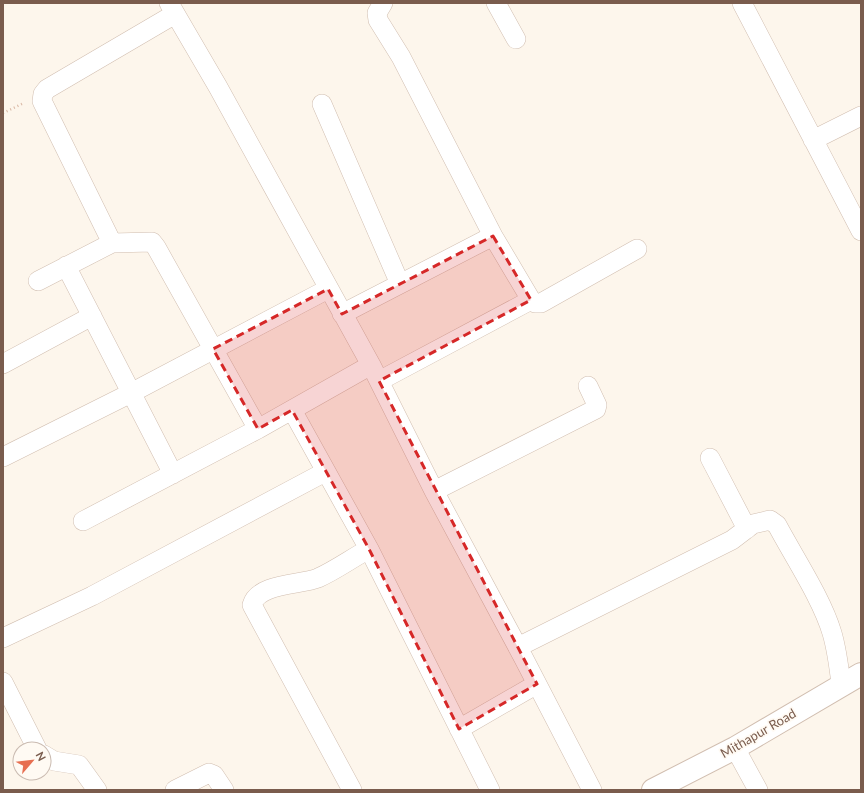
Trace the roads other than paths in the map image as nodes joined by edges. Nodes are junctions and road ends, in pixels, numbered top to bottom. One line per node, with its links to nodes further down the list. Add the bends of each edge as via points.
1 (383, 3): 10 (street, via 377,13 378,20 401,57)
2 (496, 3): 5 (street)
3 (742, 3): 8 (street)
4 (172, 8): 11 (street, via 43,94 42,101); 16 (street)
5 (516, 39)
6 (322, 104): 15 (street)
7 (861, 116): 8 (street)
8 (813, 140): 9 (street)
9 (861, 231)
10 (493, 236): 15 (street); 17 (street)
11 (112, 243): 13 (street); 20 (street, via 146,241 154,244)
12 (637, 249): 17 (street, via 541,303)
13 (66, 266): 14 (street); 19 (street)
14 (38, 281)
15 (400, 284): 18 (street)
16 (328, 289): 18 (street); 20 (street)
17 (531, 300): 22 (street)
18 (342, 314): 22 (street)
19 (92, 316): 21 (street); 24 (street)
20 (213, 349): 24 (street); 26 (street)
21 (3, 364)
22 (375, 373): 25 (street); 31 (street)
23 (588, 386): 31 (street, via 597,405 596,409)
24 (131, 393): 27 (street); 30 (street)
25 (292, 410): 26 (street); 29 (street)
26 (258, 429): 30 (street)
27 (3, 457)
28 (710, 458): 33 (street)
29 (325, 472): 34 (street); 35 (street, via 92,596)
30 (173, 474): 32 (street)
31 (434, 491): 36 (street)
32 (83, 521)
33 (747, 529): 36 (street, via 732,540); 40 (street, via 753,524 768,521 774,521 777,525 832,631 839,658)
34 (369, 549): 41 (street); 48 (street, via 316,578 282,585 261,594 255,598 252,605)
35 (3, 638)
36 (518, 647): 39 (street)
37 (861, 674): 40 (street, Mithapur Road)
38 (3, 682): 42 (street)
39 (537, 684): 41 (street); 50 (street)
40 (841, 684): 43 (street, Mithapur Road)
41 (459, 729): 49 (street)
42 (33, 741)
43 (735, 748): 51 (street, Mithapur Road); 52 (street)
44 (52, 760): 45 (street, via 79,765)
45 (97, 790)
46 (175, 790): 47 (street, via 209,773 214,775)
47 (224, 790)
48 (352, 790)
49 (490, 790)
50 (592, 790)
51 (652, 790)
52 (758, 790)

